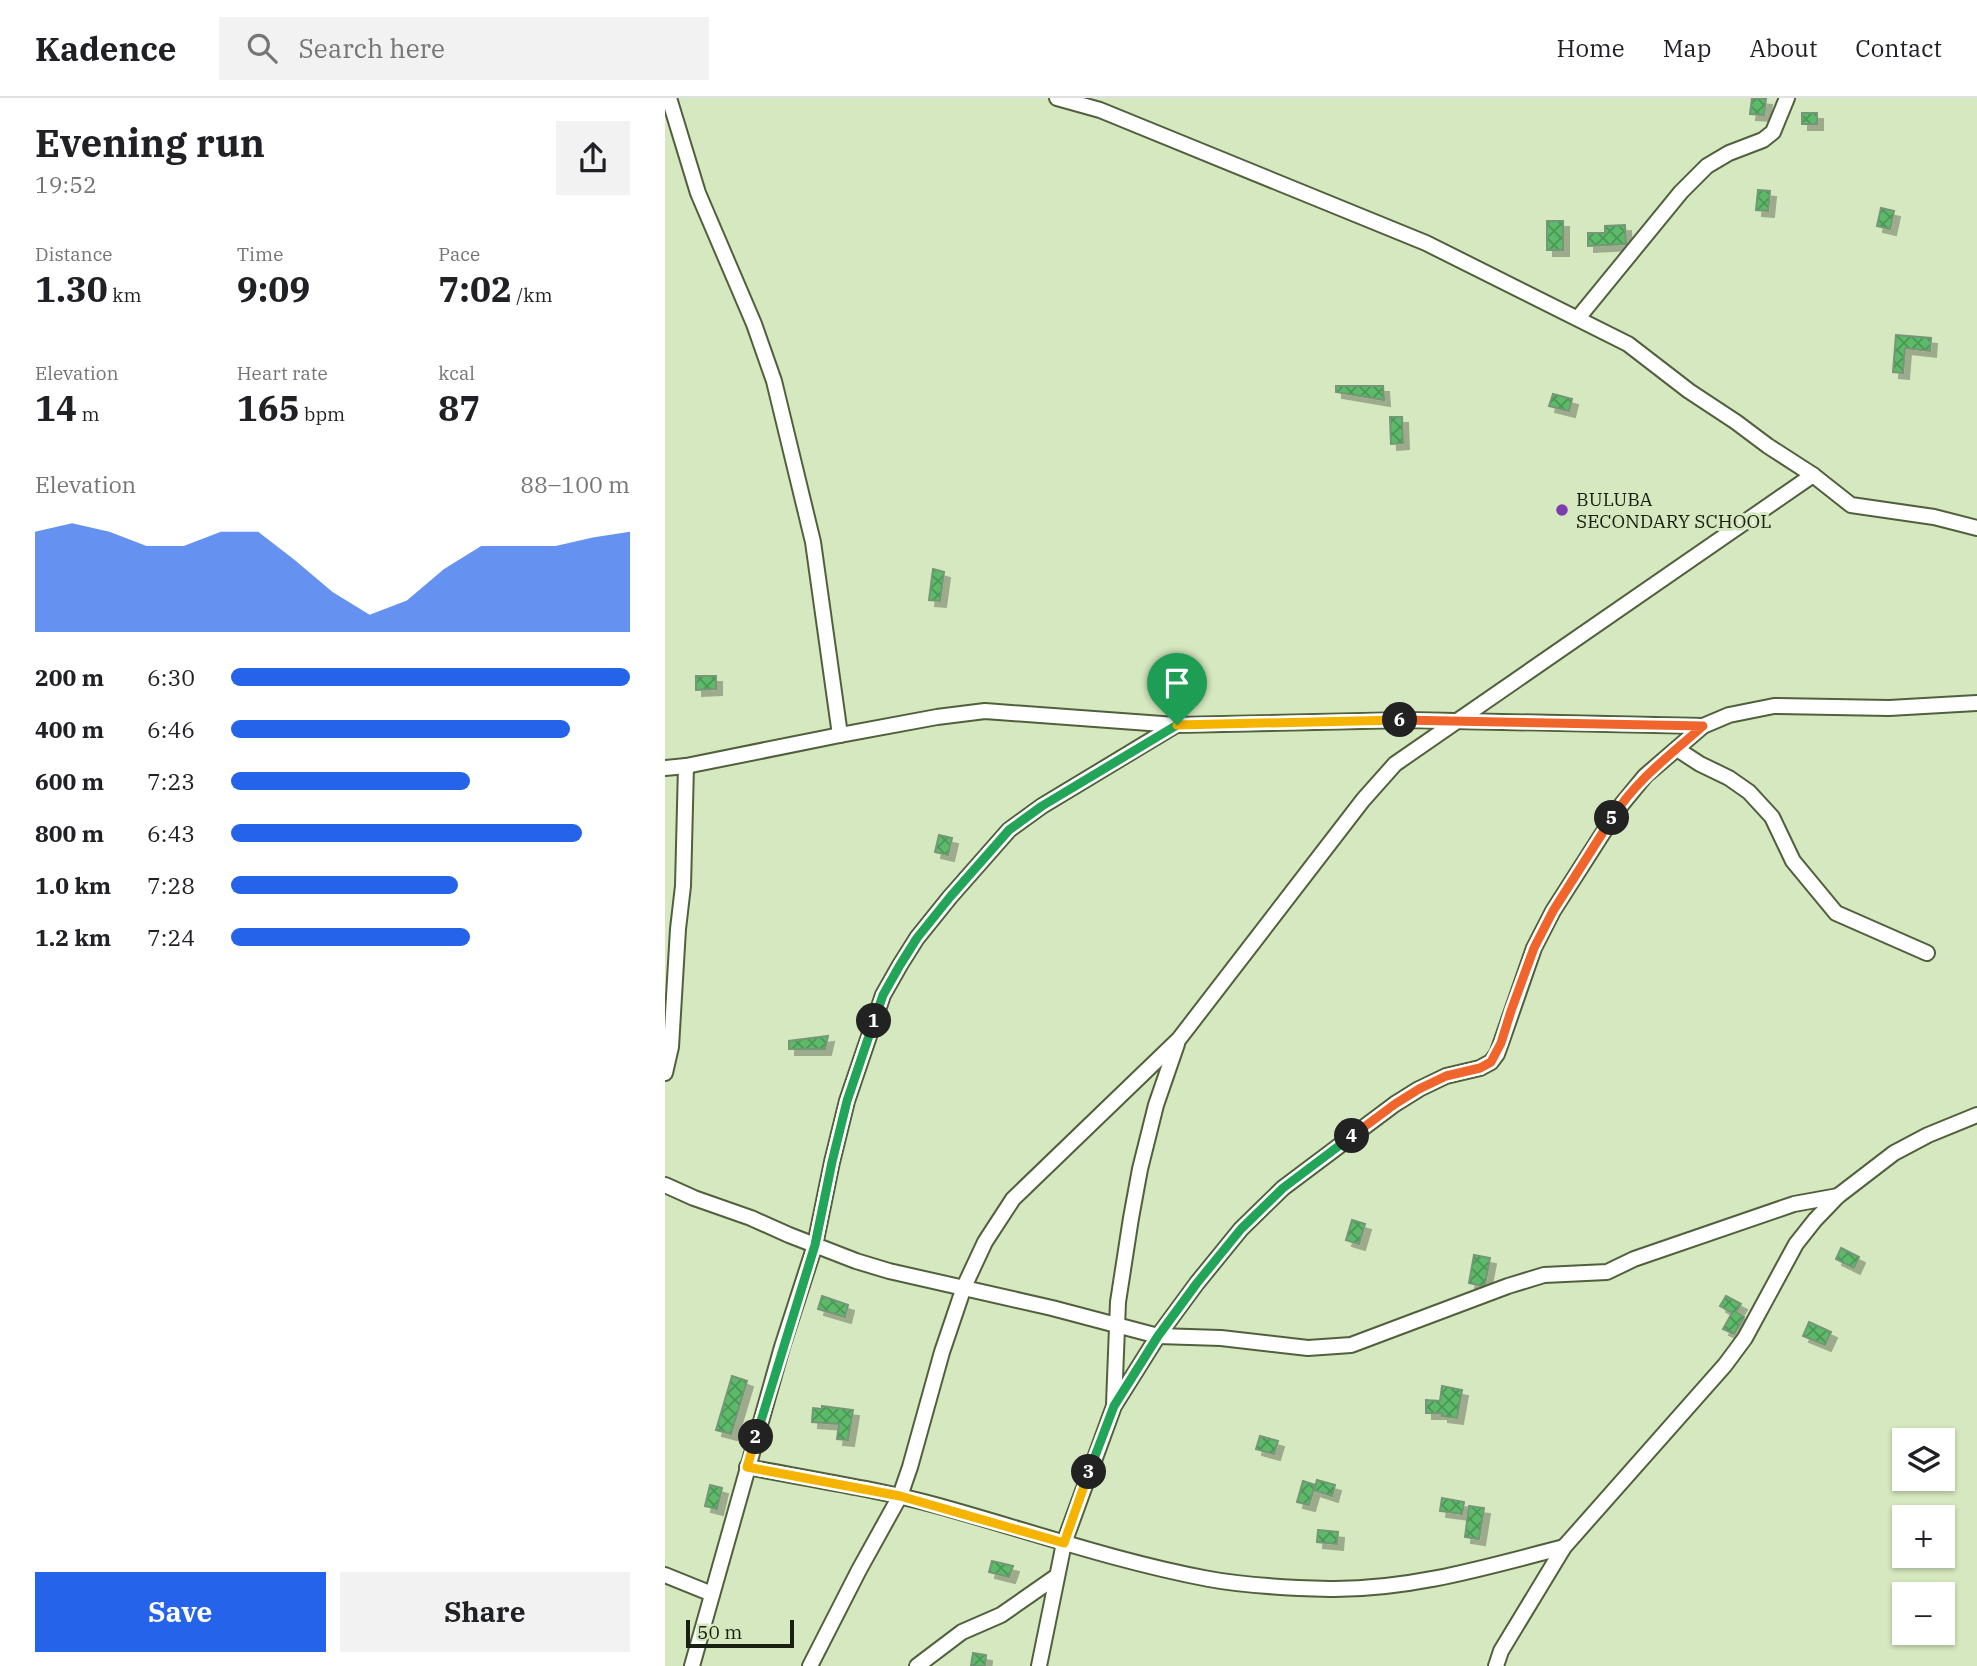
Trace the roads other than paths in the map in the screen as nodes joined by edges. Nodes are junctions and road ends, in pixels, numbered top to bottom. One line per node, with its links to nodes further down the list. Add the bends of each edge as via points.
1 (669, 98): 11 (street, via 698,194 774,381 813,542)
2 (1057, 98): 4 (street, via 1100,110 1426,243)
3 (1787, 98): 4 (street, via 1773,132 1707,166)
4 (1578, 318): 5 (street, via 1628,344)
5 (1814, 475): 6 (street, via 1857,507 1918,514); 8 (street)
6 (1977, 528)
7 (1977, 703): 10 (street, via 1889,708 1775,706 1728,715)
8 (1461, 720): 9 (street); 10 (street); 16 (street, via 1386,773)
9 (1177, 725): 11 (street, via 985,711); 21 (street, via 1009,830 917,938 883,995 858,1065)
10 (1703, 726): 12 (street)
11 (840, 735): 13 (street)
12 (1677, 749): 15 (street, via 1748,792 1772,817 1793,861 1836,913); 24 (street, via 1644,776 1622,804 1553,911 1534,948 1491,1062 1419,1089 1283,1188 1241,1229)
13 (685, 766): 14 (street); 17 (street, via 683,886)
14 (665, 768)
15 (1927, 953)
16 (1179, 1039): 22 (street, via 1013,1199 985,1242); 23 (street, via 1140,1169)
17 (665, 1073)
18 (1977, 1115): 20 (street, via 1894,1153)
19 (665, 1185): 21 (street)
20 (1838, 1196): 24 (street, via 1794,1204 1608,1272 1528,1279 1351,1345 1308,1348); 29 (street, via 1796,1244 1745,1338 1725,1365)
21 (815, 1245): 22 (street, via 889,1271); 26 (street)
22 (964, 1287): 23 (street); 27 (street)
23 (1118, 1325): 24 (street); 25 (street)
24 (1158, 1336): 25 (street)
25 (1114, 1406): 28 (street)
26 (747, 1467): 27 (street); 32 (street)
27 (900, 1496): 28 (street); 35 (street)
28 (1064, 1543): 29 (street, via 1211,1579 1331,1589 1414,1583); 31 (street)
29 (1564, 1547): 33 (street)
30 (665, 1575): 32 (street)
31 (1057, 1576): 36 (street, via 1001,1615 962,1632); 37 (street)
32 (712, 1594): 34 (street)
33 (1501, 1651): 38 (street); 39 (street)
34 (692, 1666)
35 (810, 1666)
36 (917, 1666)
37 (1039, 1666)
38 (1482, 1666)
39 (1496, 1666)

